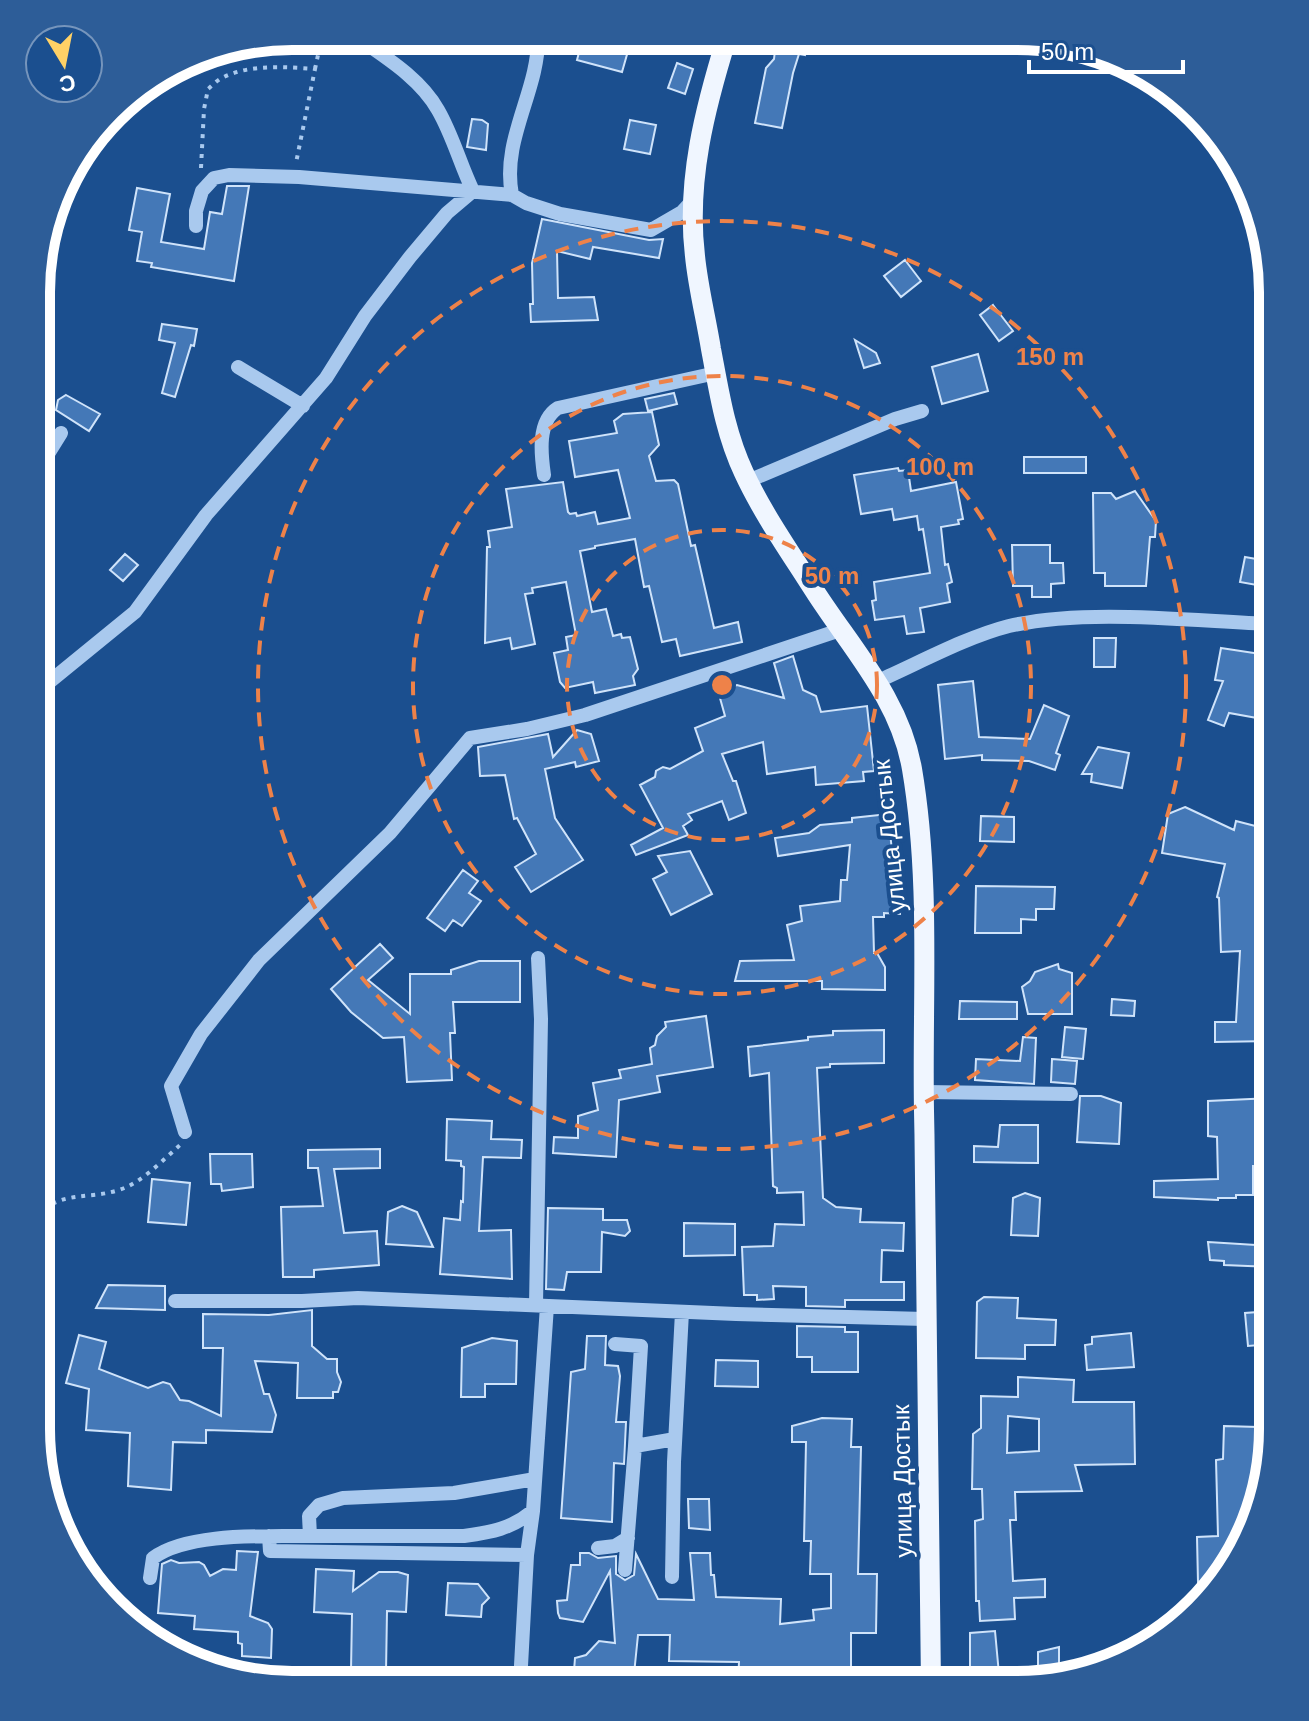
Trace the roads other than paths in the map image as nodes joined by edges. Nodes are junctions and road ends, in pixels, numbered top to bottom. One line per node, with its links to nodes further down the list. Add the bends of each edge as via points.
1 (375, 50): 4 (street, via 437,107)
2 (536, 50): 5 (street, via 511,151)
3 (723, 50): 6 (main road, улица Достык, via 705,114)
4 (473, 191): 5 (street); 7 (street, via 229,175 214,178 202,191); 10 (street, via 410,257)
5 (512, 195): 6 (street, via 560,214 651,230)
6 (694, 199): 9 (main road, улица Достык, via 695,255)
7 (196, 226)
8 (238, 367): 10 (street)
9 (716, 373): 14 (street, via 558,408 546,419); 15 (main road, улица Достык, via 723,416)
10 (303, 406): 18 (street, via 206,515 135,612)
11 (922, 411): 15 (street)
12 (61, 433): 13 (street)
13 (50, 451)
14 (544, 475)
15 (748, 481): 17 (main road, улица Достык)
16 (1259, 623): 19 (street, via 1105,617 1029,623 974,639)
17 (840, 630): 19 (main road, улица Достык); 23 (street, via 585,715 470,738 390,833 259,960 201,1034 171,1086)
18 (50, 681)
19 (878, 681): 21 (main road, улица Достык, via 900,722 918,819 925,932)
20 (538, 958): 25 (street)
21 (924, 1092): 22 (street); 27 (main road, улица Достык)
22 (1071, 1094)
23 (185, 1132)
24 (175, 1301): 25 (street, via 358,1298)
25 (541, 1306): 26 (street); 31 (street)
26 (682, 1312): 27 (street); 29 (street)
27 (925, 1319): 42 (main road, улица Достык)
28 (615, 1344): 30 (street, via 641,1346)
29 (675, 1439): 30 (street); 39 (street)
30 (635, 1446): 35 (street)
31 (535, 1479): 32 (street); 34 (street, via 454,1493 343,1498 319,1505 309,1516)
32 (533, 1511): 34 (street, via 500,1531 464,1536); 37 (street)
33 (269, 1536): 34 (street); 37 (street, via 270,1551); 40 (street, via 192,1542 164,1550 153,1558)
34 (310, 1536)
35 (628, 1538): 36 (street); 38 (street)
36 (598, 1548)
37 (527, 1555): 41 (street)
38 (625, 1570)
39 (672, 1577)
40 (150, 1578)
41 (521, 1671)
42 (931, 1671)

